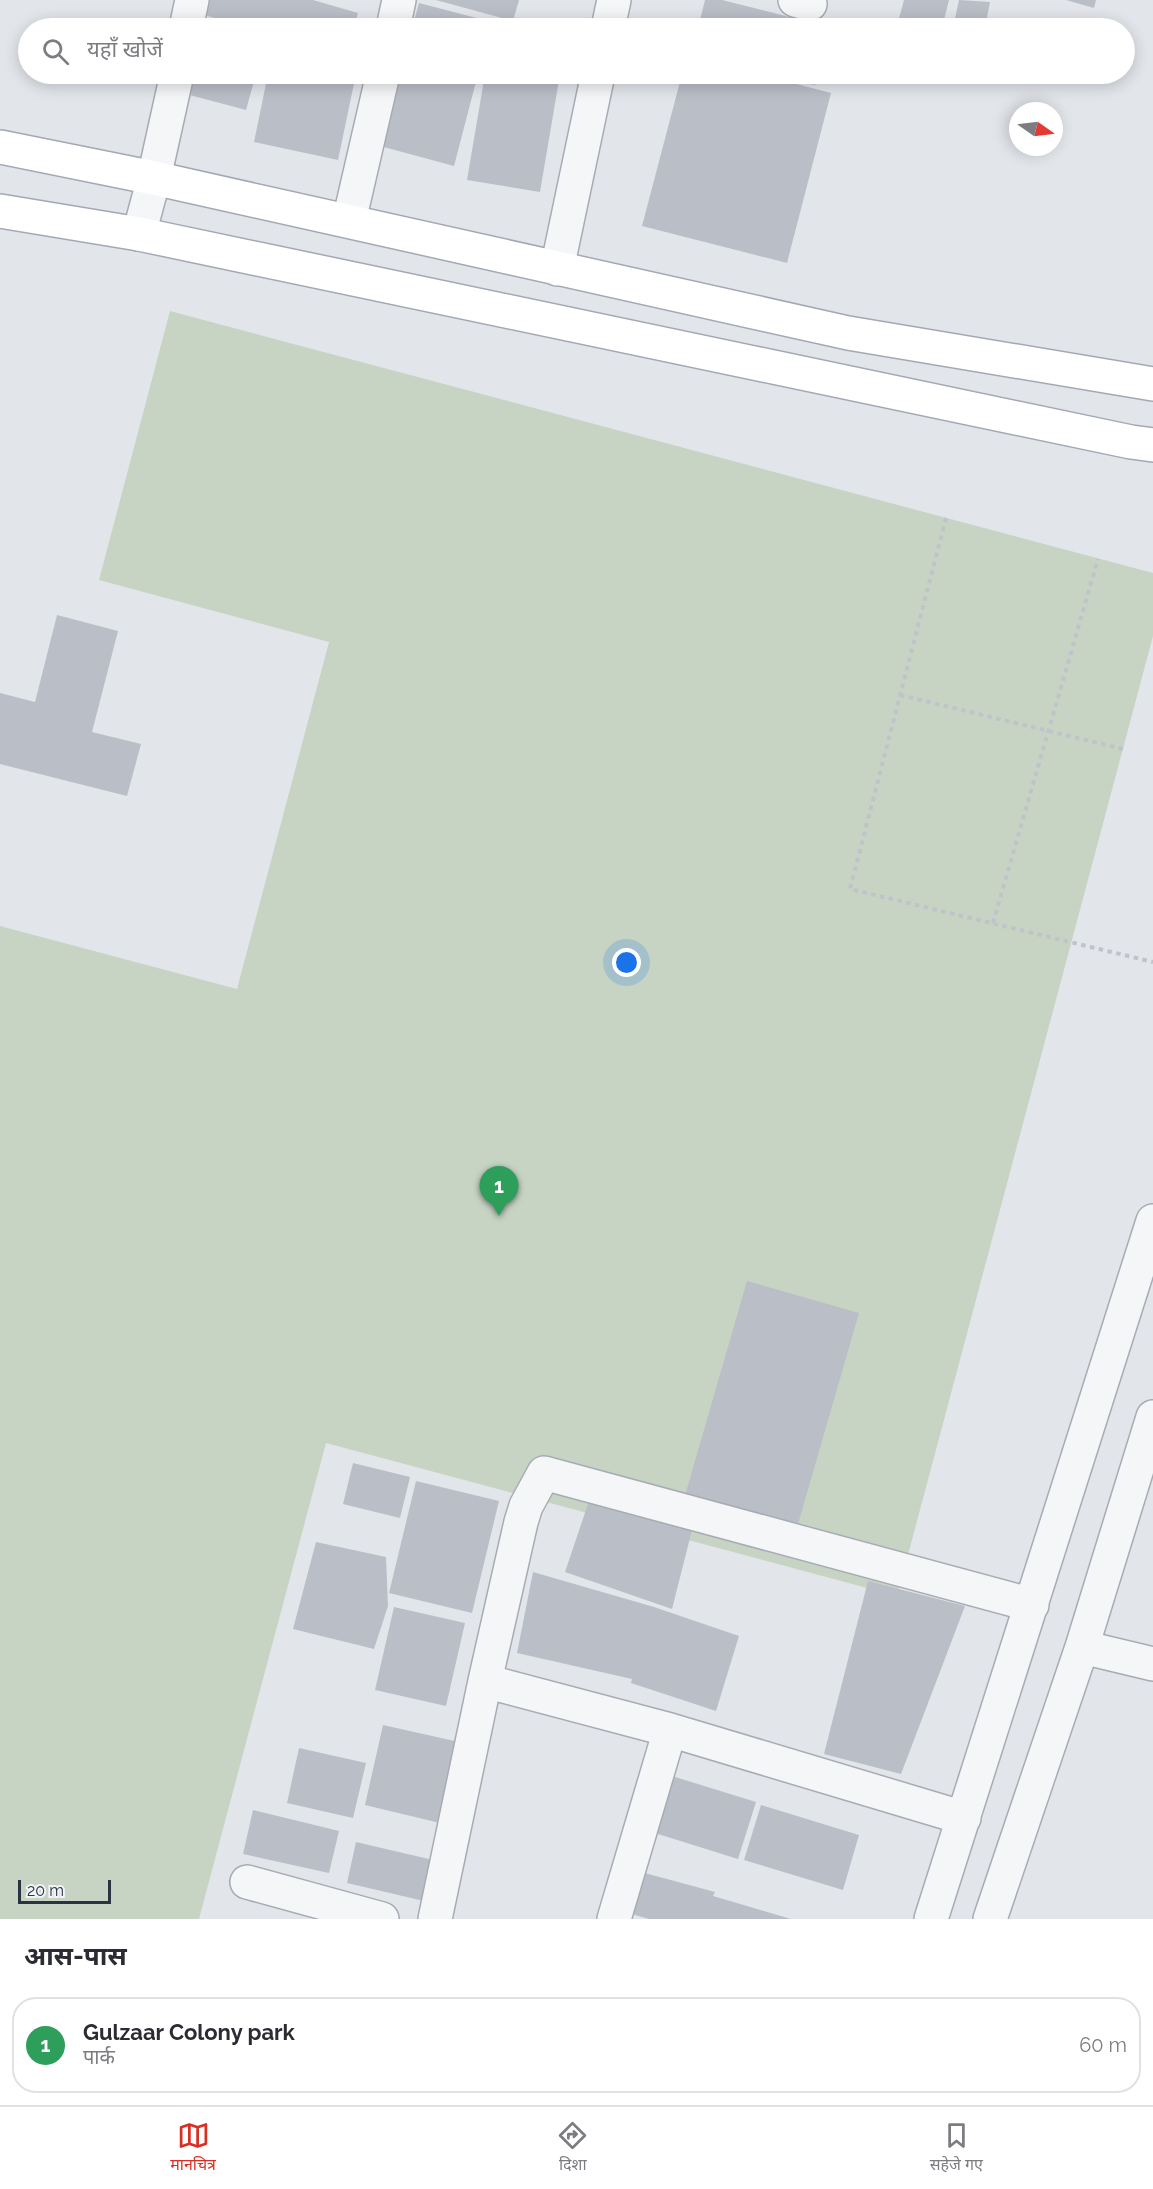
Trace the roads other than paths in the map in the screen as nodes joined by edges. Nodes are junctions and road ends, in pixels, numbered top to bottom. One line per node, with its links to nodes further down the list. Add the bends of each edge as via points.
1 (192, 0): 4 (street)
2 (399, 0): 5 (street)
3 (614, 0): 6 (street)
4 (188, 18)
5 (395, 18)
6 (610, 18)
7 (175, 84): 11 (street)
8 (380, 84): 13 (street)
9 (596, 84): 15 (street)
10 (0, 147): 11 (main road)
11 (154, 177): 13 (main road); 14 (street)
12 (0, 211): 14 (main road)
13 (349, 221): 15 (main road)
14 (139, 234): 17 (main road)
15 (557, 269): 16 (main road, via 848,333)
16 (1153, 384)
17 (1153, 445)
18 (1153, 1221): 20 (street)
19 (1153, 1417): 21 (street)
20 (1032, 1605): 23 (street, via 544,1473 521,1522); 25 (street)
21 (1082, 1647): 22 (street); 31 (street)
22 (1153, 1665)
23 (485, 1682): 24 (street); 28 (street)
24 (670, 1730): 25 (street); 29 (street)
25 (964, 1818): 30 (street)
26 (247, 1882): 27 (street)
27 (382, 1919)
28 (435, 1919)
29 (614, 1919)
30 (932, 1919)
31 (990, 1919)

